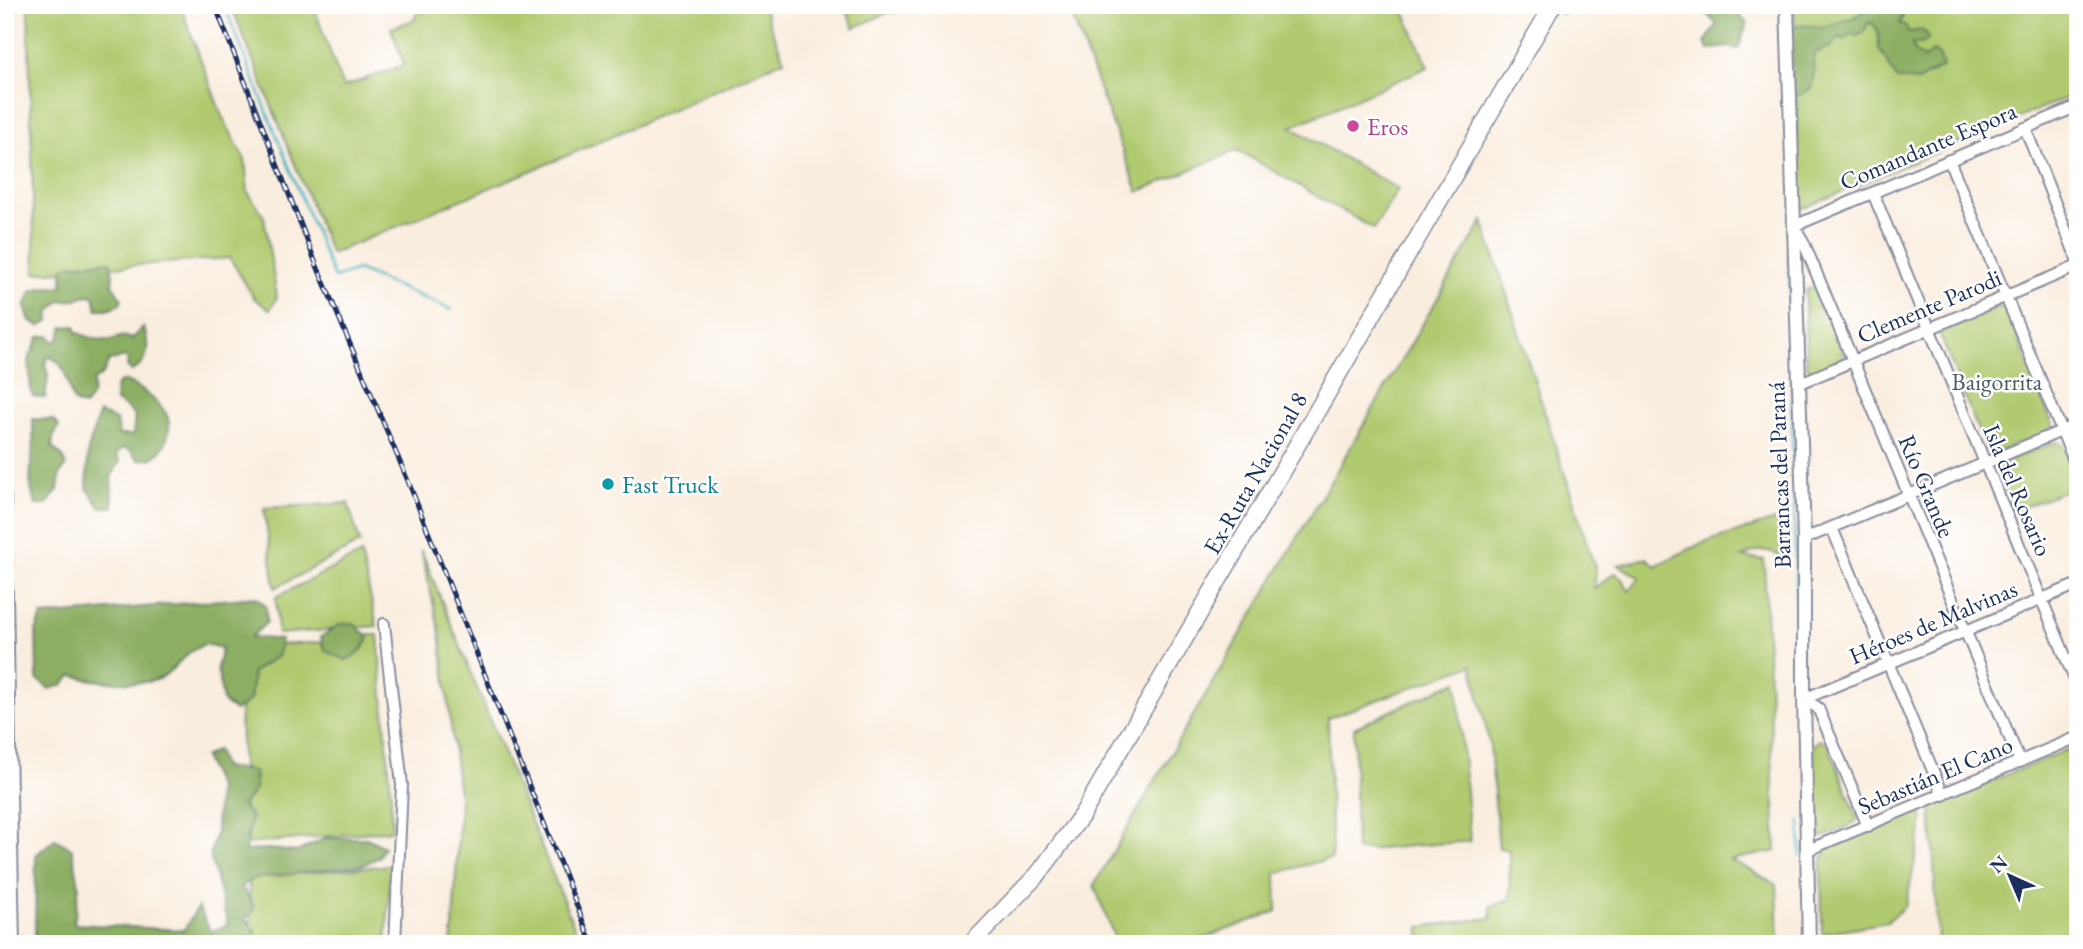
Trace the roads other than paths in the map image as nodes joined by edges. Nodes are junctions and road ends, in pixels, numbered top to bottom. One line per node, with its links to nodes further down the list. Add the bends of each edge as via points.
1 (1553, 5): 35 (main road, Ex-Ruta Nacional 8, via 1082,815 1039,873)
2 (1787, 5): 7 (street, Barrancas del Paraná)
3 (2078, 106): 4 (street, Comandante Espora)
4 (2025, 128): 5 (street, Comandante Espora); 8 (street)
5 (1949, 160): 6 (street, Comandante Espora); 9 (street)
6 (1873, 193): 7 (street, Comandante Espora); 10 (street, Isla del Rosario)
7 (1794, 226): 11 (street, Río Grande); 12 (street, Barrancas del Paraná)
8 (2078, 263): 9 (street, Clemente Parodi)
9 (2006, 296): 10 (street, Clemente Parodi); 14 (street)
10 (1928, 329): 11 (street, Clemente Parodi); 15 (street, Isla del Rosario)
11 (1852, 361): 12 (street, Clemente Parodi); 18 (street, Río Grande)
12 (1798, 384): 20 (street, Barrancas del Paraná)
13 (2078, 424): 14 (street)
14 (2062, 431): 15 (street); 16 (street)
15 (1985, 464): 18 (street); 22 (street, Isla del Rosario)
16 (2078, 470)
17 (5, 496): 33 (street)
18 (1908, 496): 19 (street); 24 (street, Río Grande)
19 (1832, 528): 20 (street); 25 (street)
20 (1804, 539): 27 (street, Barrancas del Paraná)
21 (2078, 584): 22 (street, Héroes de Malvinas)
22 (2041, 599): 24 (street, Héroes de Malvinas); 26 (street, Isla del Rosario)
23 (384, 624): 34 (street, via 402,785)
24 (1965, 631): 25 (street, Héroes de Malvinas); 29 (street, Río Grande)
25 (1889, 663): 27 (street, Héroes de Malvinas); 30 (street)
26 (2078, 687)
27 (1804, 699): 31 (street, via 1818,708); 32 (street, Barrancas del Paraná)
28 (2078, 737): 29 (street, Sebastián El Cano)
29 (2020, 762): 30 (street, Sebastián El Cano)
30 (1943, 795): 31 (street, Sebastián El Cano)
31 (1868, 826): 32 (street, Sebastián El Cano)
32 (1808, 850): 36 (street, Barrancas del Paraná)
33 (14, 944)
34 (395, 944)
35 (971, 944)
36 (1809, 944)

